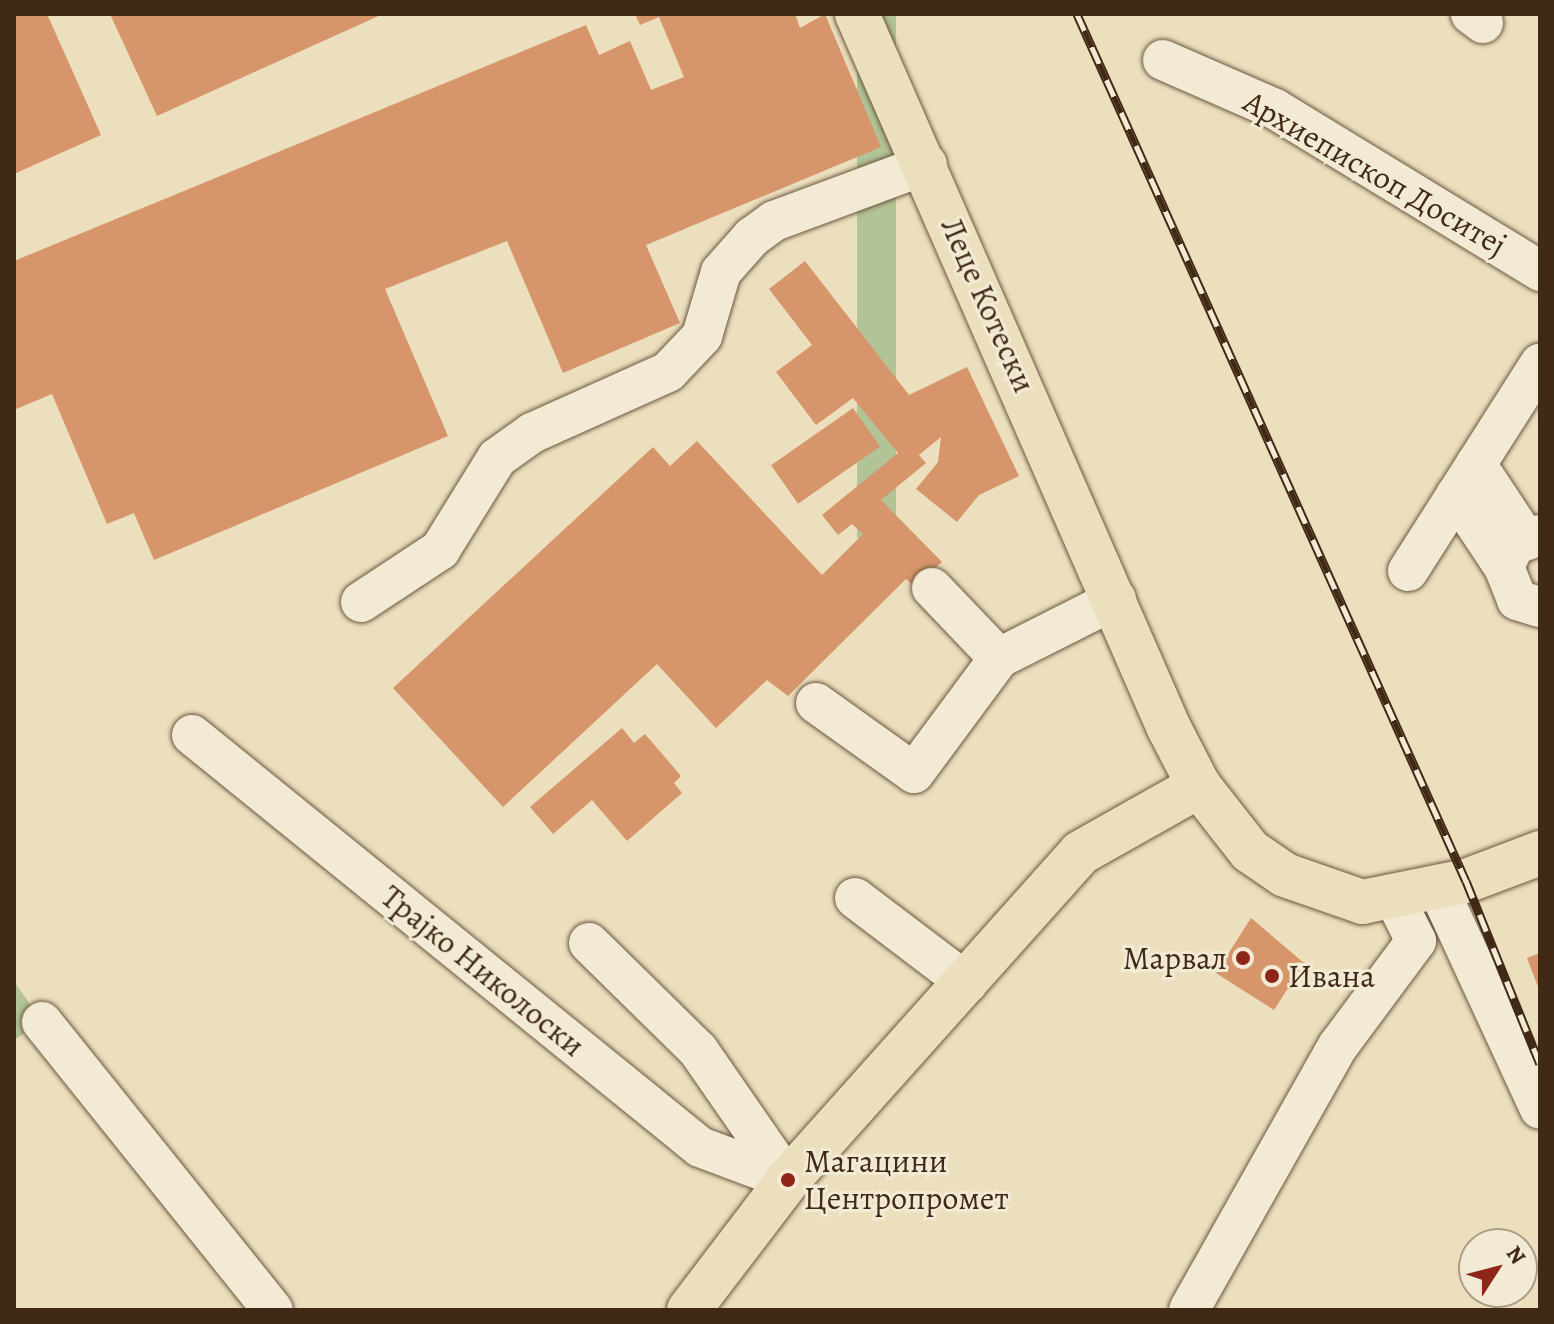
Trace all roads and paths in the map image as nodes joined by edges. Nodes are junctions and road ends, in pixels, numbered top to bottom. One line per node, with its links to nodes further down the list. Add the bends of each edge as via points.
1 (857, 14): 3 (main road, Леце Котески)
2 (1163, 60): 4 (street, Архиепископ Доситеј, via 1275,109)
3 (927, 164): 10 (main road, Леце Котески); 11 (street, via 774,221 752,237 721,272 702,336 668,372 532,433 497,458 440,550)
4 (1540, 271)
5 (1540, 364): 6 (street)
6 (1466, 480): 7 (street); 8 (street)
7 (1523, 547): 12 (street, via 1517,600)
8 (1408, 571)
9 (932, 588): 13 (street)
10 (1116, 599): 13 (street); 16 (main road, Леце Котески)
11 (361, 602)
12 (1540, 607)
13 (999, 658): 14 (street, via 914,773)
14 (816, 703)
15 (192, 735): 25 (street, Трајко Николоски, via 700,1147)
16 (1199, 786): 20 (main road, Леце Котески, via 1250,851 1285,875 1362,902); 22 (main road, via 1080,853)
17 (1540, 853): 18 (main road, Леце Котески)
18 (1438, 888): 20 (main road, Леце Котески); 24 (street)
19 (855, 898): 22 (street)
20 (1395, 899): 28 (street, via 1416,941 1338,1046)
21 (589, 943): 25 (street, via 698,1050)
22 (967, 983): 25 (main road)
23 (42, 1022): 26 (street)
24 (1540, 1109)
25 (788, 1180): 27 (main road)
26 (273, 1310)
27 (689, 1310)
28 (1189, 1310)

